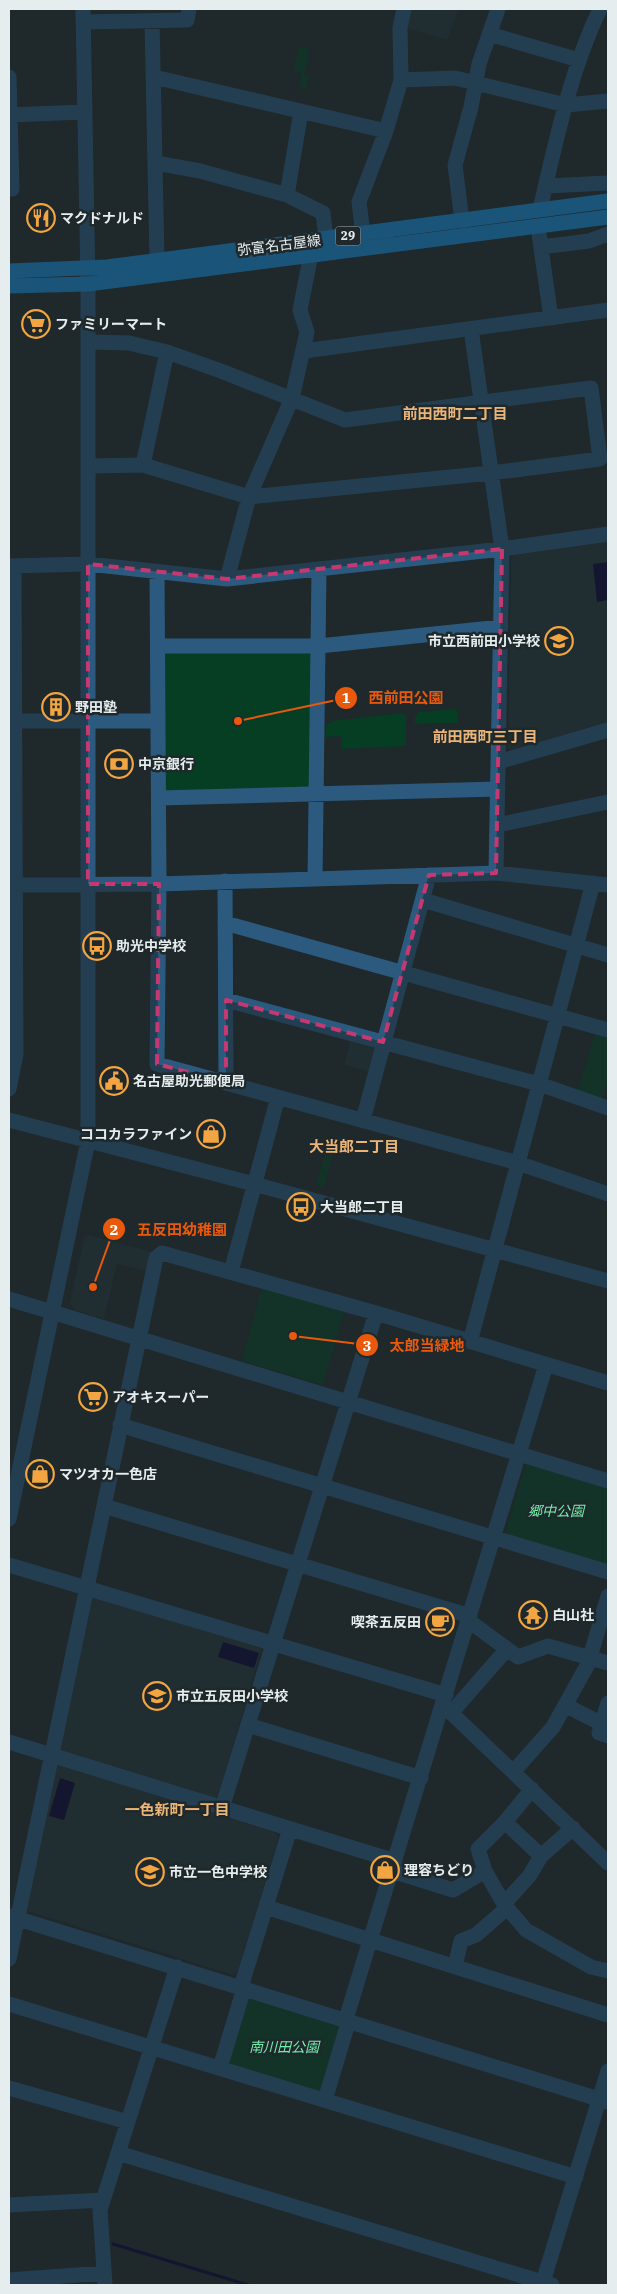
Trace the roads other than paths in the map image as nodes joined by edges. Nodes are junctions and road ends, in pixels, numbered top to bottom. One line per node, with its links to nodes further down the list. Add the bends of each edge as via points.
1 (189, 9): 6 (street, via 187,20)
2 (404, 9): 11 (street, via 400,28)
3 (498, 9): 7 (street)
4 (600, 9): 8 (street, via 589,30)
5 (83, 16): 6 (street); 16 (street)
6 (152, 21): 10 (street)
7 (489, 34): 8 (street); 12 (street)
8 (580, 60): 14 (street)
9 (9, 77): 17 (street)
10 (154, 78): 15 (street); 19 (street)
11 (401, 80): 12 (street, via 455,78); 18 (street)
12 (474, 82): 14 (street); 27 (street, via 471,107 454,165)
13 (608, 101): 14 (street)
14 (566, 105): 21 (street)
15 (301, 111): 18 (street); 23 (street)
16 (84, 112): 17 (street); 36 (street)
17 (9, 115): 22 (street, via 12,189)
18 (386, 131): 29 (street, via 359,202)
19 (156, 162): 23 (street); 34 (street)
20 (608, 183): 21 (street)
21 (546, 186): 25 (street)
22 (9, 189)
23 (287, 195): 31 (street, via 323,213)
24 (608, 200): 25 (main road, 弥富名古屋線 / 29)
25 (540, 209): 27 (main road, 弥富名古屋線 / 29)
26 (608, 217): 28 (main road, 弥富名古屋線 / 29)
27 (462, 221): 29 (main road, 弥富名古屋線 / 29)
28 (538, 227): 32 (street); 33 (main road, 弥富名古屋線 / 29)
29 (363, 234): 31 (main road, 弥富名古屋線 / 29)
30 (608, 234): 32 (street, via 589,241)
31 (326, 238): 34 (main road, 弥富名古屋線 / 29)
32 (541, 247): 39 (street)
33 (311, 254): 36 (main road, 弥富名古屋線 / 29); 42 (street, via 300,310 307,332)
34 (157, 260): 36 (main road, 弥富名古屋線 / 29)
35 (9, 271): 36 (main road, 弥富名古屋線 / 29)
36 (88, 277): 37 (main road, 弥富名古屋線 / 29); 41 (street)
37 (9, 286)
38 (608, 310): 39 (street)
39 (551, 318): 40 (street)
40 (471, 329): 42 (street); 45 (street)
41 (88, 342): 43 (street, via 129,343); 47 (street)
42 (304, 351): 44 (street)
43 (166, 352): 44 (street); 46 (street)
44 (292, 398): 45 (street, via 345,420); 49 (street)
45 (482, 402): 48 (street); 48 (street, via 591,388 600,459)
46 (143, 465): 47 (street); 49 (street)
47 (88, 466): 52 (street)
48 (491, 473): 49 (street); 51 (street)
49 (249, 497): 56 (street)
50 (608, 534): 51 (street)
51 (502, 549): 54 (street); 57 (street)
52 (88, 564): 53 (street); 55 (street); 61 (street)
53 (11, 566): 60 (street)
54 (319, 569): 56 (street); 59 (street)
55 (157, 572): 56 (street); 58 (street)
56 (227, 579)
57 (500, 627): 59 (street); 64 (street)
58 (158, 646): 59 (street); 62 (street)
59 (319, 646): 66 (street)
60 (12, 721): 61 (street); 68 (street)
61 (88, 721): 62 (street); 75 (street)
62 (158, 721): 67 (street)
63 (608, 730): 64 (street)
64 (498, 762): 65 (street)
65 (498, 789): 66 (street); 70 (street)
66 (317, 794): 67 (street); 73 (street)
67 (159, 798): 76 (street)
68 (12, 800): 78 (street)
69 (608, 802): 70 (street)
70 (497, 825): 71 (street)
71 (496, 873): 72 (street); 77 (street)
72 (429, 875): 73 (street); 79 (street)
73 (315, 879): 74 (street)
74 (225, 881): 76 (street); 80 (street)
75 (88, 884): 76 (street); 78 (street); 95 (street)
76 (159, 884): 88 (street, via 157,1064)
77 (601, 884): 81 (street)
78 (12, 885): 90 (street, via 16,1054)
79 (422, 900): 81 (street); 83 (street)
80 (225, 923): 83 (street); 84 (street)
81 (577, 945): 82 (street); 85 (street)
82 (608, 955)
83 (402, 972): 85 (street); 87 (street)
84 (226, 1000): 87 (street); 88 (street)
85 (558, 1015): 86 (street); 89 (street)
86 (608, 1030)
87 (383, 1042): 89 (street); 94 (street)
88 (226, 1082): 91 (street)
89 (539, 1084): 92 (street); 96 (street)
90 (9, 1089)
91 (278, 1097): 94 (street); 97 (street)
92 (608, 1108)
93 (9, 1120): 95 (street)
94 (363, 1120): 96 (street)
95 (88, 1141): 97 (street); 103 (street)
96 (518, 1163): 98 (street); 99 (street)
97 (254, 1184): 99 (street); 100 (street)
98 (608, 1194)
99 (495, 1250): 101 (street); 106 (street)
100 (231, 1272): 104 (street); 105 (street, via 162,1253 156,1258)
101 (608, 1281)
102 (9, 1299): 103 (street)
103 (52, 1312): 105 (street); 115 (street)
104 (376, 1313): 106 (street); 109 (street)
105 (138, 1339): 109 (street); 110 (street)
106 (470, 1342): 107 (street)
107 (546, 1365): 108 (street); 111 (street)
108 (608, 1383)
109 (349, 1403): 111 (street); 113 (street)
110 (120, 1425): 113 (street); 114 (street)
111 (520, 1455): 112 (street); 116 (street)
112 (608, 1480)
113 (323, 1486): 116 (street); 118 (street)
114 (104, 1506): 118 (street); 120 (street)
115 (9, 1519)
116 (494, 1538): 119 (street); 122 (street)
117 (9, 1565): 120 (street)
118 (298, 1565): 122 (street); 123 (street)
119 (608, 1572)
120 (87, 1588): 123 (street); 133 (street)
121 (608, 1596): 125 (street)
122 (470, 1618): 124 (street); 128 (street)
123 (273, 1645): 128 (street); 130 (street)
124 (507, 1649): 125 (street, via 518,1657 548,1646); 128 (street)
125 (589, 1658): 126 (street); 129 (street)
126 (608, 1663)
127 (608, 1703): 131 (street)
128 (447, 1704): 134 (street); 135 (street)
129 (566, 1705): 131 (street); 134 (street, via 553,1727)
130 (248, 1725): 135 (street); 137 (street)
131 (605, 1730)
132 (9, 1742): 133 (street)
133 (52, 1756): 137 (street); 147 (street)
134 (514, 1772): 136 (street)
135 (421, 1778): 143 (street)
136 (532, 1789): 138 (street); 139 (street)
137 (222, 1808): 140 (street)
138 (505, 1822): 141 (street); 144 (street, via 478,1849)
139 (573, 1828): 141 (street); 142 (street)
140 (290, 1829): 143 (street); 146 (street)
141 (541, 1856): 145 (street)
142 (608, 1863)
143 (393, 1866): 144 (street, via 453,1890); 148 (street)
144 (485, 1871): 145 (street)
145 (506, 1906): 150 (street, via 476,1935 462,1941); 152 (street, via 526,1930)
146 (266, 1907): 148 (street); 153 (street)
147 (13, 1917): 149 (street); 151 (street)
148 (371, 1940): 150 (street); 156 (street)
149 (9, 1958)
150 (454, 1966): 155 (street)
151 (177, 1967): 153 (street); 157 (street)
152 (608, 1972)
153 (243, 1987): 156 (street); 158 (street)
154 (9, 2004): 157 (street)
155 (608, 2015)
156 (348, 2020): 161 (street); 162 (street)
157 (152, 2047): 158 (street); 163 (street)
158 (220, 2068): 161 (street)
159 (608, 2071): 162 (street)
160 (9, 2088): 163 (street)
161 (325, 2100): 165 (street)
162 (604, 2101): 165 (street)
163 (128, 2122): 164 (street)
164 (118, 2153): 166 (street); 170 (street)
165 (576, 2177): 170 (street)
166 (103, 2200): 167 (street); 168 (street, via 100,2210)
167 (9, 2206)
168 (105, 2279): 169 (street)
169 (9, 2280)
170 (546, 2284)

